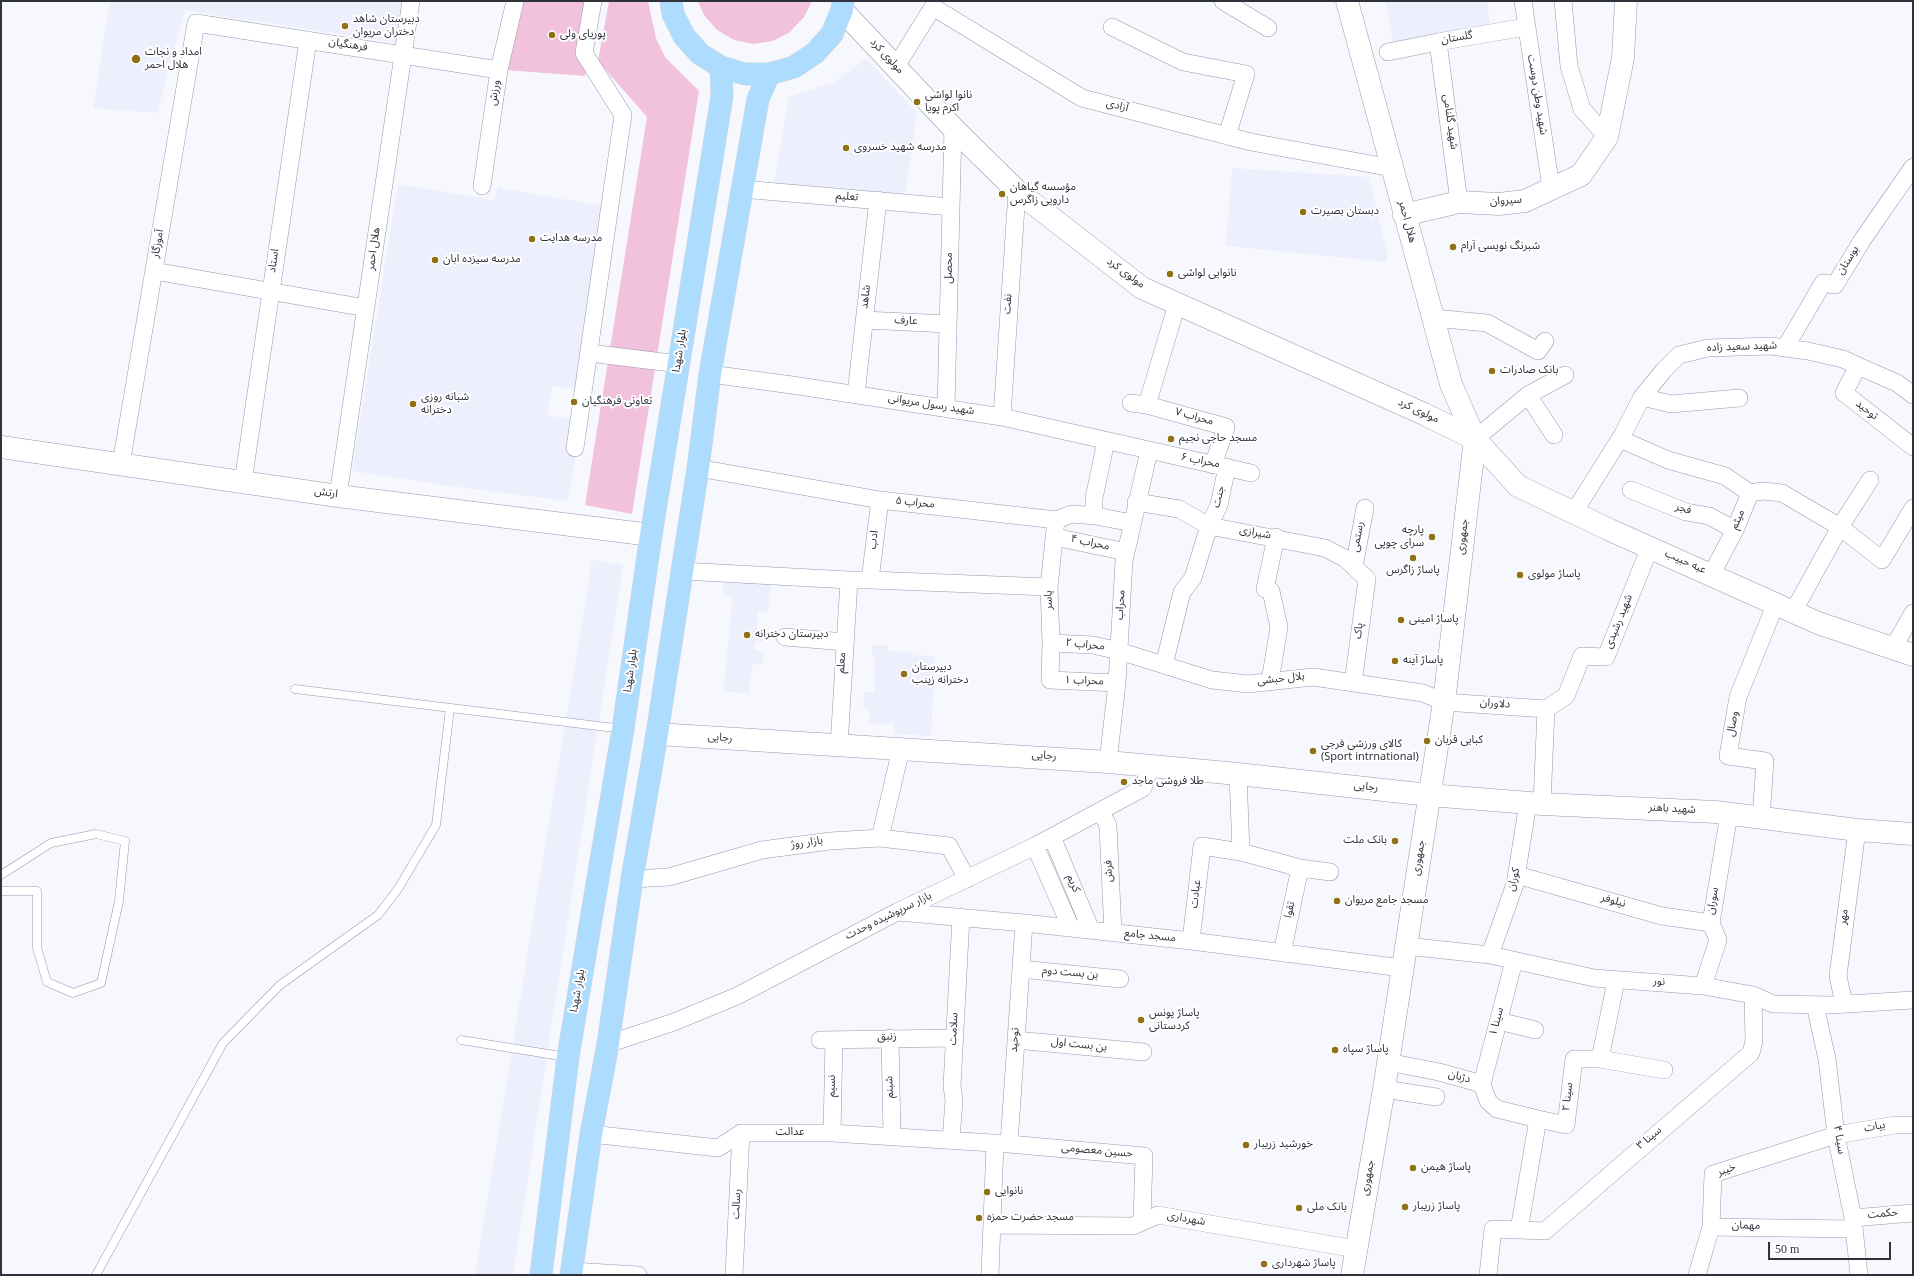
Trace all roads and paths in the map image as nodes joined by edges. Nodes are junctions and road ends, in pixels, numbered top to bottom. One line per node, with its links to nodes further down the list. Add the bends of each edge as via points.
1 (411, 1): 18 (street, هلال احمر)
2 (515, 1): 21 (street, ورزش)
3 (593, 1): 45 (street, via 584,53 623,115)
4 (671, 1): 19 (main road, via 673,14 684,36 700,54)
5 (1223, 1): 14 (street)
6 (1347, 1): 27 (street, هلال احمر)
7 (1523, 1): 12 (street, شهید وطن دوست)
8 (1563, 1): 25 (street, via 1568,66 1582,109)
9 (1626, 1): 25 (street, سیروان, via 1623,58)
10 (843, 6): 20 (street, مولوی کرد); 22 (main road, via 832,34 815,53 794,67)
11 (196, 23): 15 (street, فرهنگیان); 36 (street, آموزگار)
12 (1526, 27): 16 (street, گلستان); 29 (street, شهید وطن دوست)
13 (1112, 28): 24 (street, via 1183,62 1246,74)
14 (1268, 28)
15 (308, 40): 18 (street, فرهنگیان); 37 (street, استاد)
16 (1438, 42): 17 (street, گلستان); 33 (street, شهید گلنامی)
17 (1388, 52)
18 (403, 54): 21 (street, فرهنگیان); 39 (street, هلال احمر)
19 (721, 67): 22 (main road, via 745,74); 46 (main road, بلوار شهدا, via 722,96)
20 (895, 68): 23 (street, مولوی کرد); 24 (street, آزادی, via 933,7 1082,98)
21 (499, 70): 28 (street, ورزش)
22 (770, 74): 30 (main road, via 758,99)
23 (953, 128): 31 (street, مولوی کرد); 34 (street, محصل)
24 (1227, 136): 27 (street, آزادی)
25 (1607, 137): 29 (street, سیروان, via 1581,175)
26 (1913, 167): 44 (street, بوستان, via 1834,285 1823,283)
27 (1392, 168): 35 (street, هلال احمر)
28 (482, 186)
29 (1550, 188): 33 (street, سیروان, via 1525,201 1499,204)
30 (742, 189): 32 (street, تعلیم); 48 (main road)
31 (1017, 191): 38 (street, مولوی کرد, via 1142,288); 56 (street, نفت)
32 (878, 200): 34 (street, تعلیم); 41 (street, شاهد)
33 (1459, 202): 35 (street, سیروان)
34 (951, 206): 42 (street, محصل)
35 (1404, 215): 40 (street, هلال احمر)
36 (154, 271): 37 (street); 65 (street, آموزگار)
37 (271, 291): 39 (street); 70 (street, استاد)
38 (1177, 304): 58 (street, مولوی کرد); 66 (street, محراب ۷, via 1139,404 1226,427)
39 (366, 308): 73 (street, هلال احمر)
40 (1433, 318): 43 (street, via 1487,324 1538,351); 58 (street, هلال احمر, via 1451,384)
41 (864, 320): 42 (street, عارف); 50 (street, شاهد)
42 (948, 324): 55 (street, محصل)
43 (1545, 341)
44 (1785, 348): 47 (street, شهید سعید زاده, via 1827,355); 52 (street, شهید سعید زاده, via 1708,348 1679,355)
45 (589, 352): 46 (street); 63 (street)
46 (679, 364): 85 (main road, بلوار شهدا)
47 (1858, 366): 53 (street, شهید سعید زاده, via 1896,383); 62 (street, توحید, via 1844,393)
48 (710, 374): 50 (street, شهید رسول مریوانی); 67 (main road)
49 (1565, 375): 51 (street)
50 (856, 394): 55 (street, شهید رسول مریوانی)
51 (1528, 395): 57 (street); 58 (street)
52 (1642, 396): 54 (street, via 1671,404); 59 (street, شهید سعید زاده)
53 (1913, 396)
54 (1739, 398)
55 (946, 408): 56 (street, شهید رسول مریوانی)
56 (1002, 417): 60 (street, شهید رسول مریوانی)
57 (1554, 435)
58 (1475, 439): 78 (street, عبه حبیب, via 1518,486); 110 (street, جمهوری)
59 (1620, 439): 72 (street, via 1668,460 1725,476); 78 (street, شهید سعید زاده)
60 (1106, 441): 64 (street, شهید رسول مریوانی); 79 (street, via 1094,498)
61 (1, 447): 65 (street, ارتش)
62 (1913, 447)
63 (575, 448)
64 (1148, 451): 66 (street, محراب ۶); 75 (street, محراب)
65 (121, 464): 70 (street, ارتش)
66 (1220, 466): 68 (street, محراب ۶); 82 (street, جنت, via 1219,505)
67 (698, 468): 74 (street, محراب ۵); 91 (main road)
68 (1252, 473)
69 (1870, 480): 83 (street, وصال)
70 (243, 482): 73 (street, ارتش)
71 (1630, 490): 84 (street, فجر, via 1686,512 1710,516)
72 (1750, 493): 83 (street, via 1782,492); 84 (street, میثم)
73 (338, 496): 85 (street, ارتش)
74 (880, 500): 80 (street, محراب ۵); 95 (street, ادب)
75 (1136, 502): 81 (street, محراب); 82 (street, شیرازی, via 1179,509)
76 (1364, 508): 90 (street, رستمی)
77 (1913, 508): 83 (street, via 1882,560)
78 (1574, 512): 88 (street, عبه حبیب)
79 (1096, 516): 80 (street, محراب ۵, via 1072,514); 81 (street, محراب ۵)
80 (1056, 520): 86 (street, یاسر)
81 (1132, 523): 89 (street, محراب)
82 (1209, 526): 87 (street, شیرازی); 104 (street, جنت, via 1193,578 1182,592)
83 (1840, 527): 97 (street, وصال)
84 (1735, 530): 92 (street, میثم)
85 (652, 535): 113 (main road, بلوار شهدا)
86 (1055, 537): 89 (street, محراب ۴); 96 (street, یاسر)
87 (1276, 537): 90 (street, شیرازی, via 1325,548 1346,559); 106 (street, via 1265,589 1271,591 1279,627)
88 (1650, 547): 92 (street, عبه حبیب); 112 (street, شهید رشیدی, via 1606,658 1582,656 1566,696)
89 (1126, 552): 102 (street, محراب)
90 (1354, 567): 93 (street, شیرازی)
91 (682, 571): 94 (street); 114 (main road)
92 (1711, 575): 97 (street, عبه حبیب)
93 (1367, 579): 107 (street, پاک)
94 (849, 580): 95 (street); 100 (street, معلم)
95 (870, 580): 96 (street)
96 (1049, 587): 101 (street, یاسر)
97 (1784, 608): 103 (street, عبه حبیب, via 1818,623); 124 (street, وصال, via 1738,697 1728,756 1765,761)
98 (1913, 614): 103 (street)
99 (785, 637): 100 (street)
100 (845, 642): 115 (street, معلم)
101 (1051, 643): 102 (street, محراب ۲, via 1092,644); 105 (street, یاسر)
102 (1119, 651): 104 (street, بلال حبشی); 108 (street, محراب)
103 (1903, 652)
104 (1164, 665): 106 (street, بلال حبشی, via 1212,680 1248,684)
105 (1050, 680): 108 (street, محراب ۱)
106 (1270, 681): 107 (street, بلال حبشی, via 1313,677)
107 (1353, 682): 110 (street, بلال حبشی, via 1423,693)
108 (1117, 683): 117 (street, محراب)
109 (295, 689): 111 (lane)
110 (1444, 702): 112 (street, دلاوران); 120 (street, جمهوری)
111 (450, 708): 113 (lane); 192 (lane, via 436,825 398,890 378,915 280,985 223,1043)
112 (1546, 709): 121 (street)
113 (623, 729): 168 (main road, بلوار شهدا)
114 (657, 734): 115 (street, رجایی); 136 (main road)
115 (838, 746): 116 (street, رجایی)
116 (900, 749): 117 (street, رجایی); 128 (street)
117 (1108, 762): 118 (street, رجایی)
118 (1151, 766): 119 (street, رجایی); 122 (street, بازار سرپوشیده وحدت, via 1143,788)
119 (1238, 774): 120 (street, رجایی); 130 (street)
120 (1429, 795): 121 (street, شهید باهنر); 146 (street, جمهوری)
121 (1535, 803): 123 (street, شهید باهنر); 134 (street, کوران)
122 (1101, 812): 127 (street, بازار سرپوشیده وحدت); 144 (street, فرش, via 1108,826)
123 (1729, 814): 124 (street, شهید باهنر); 141 (street, سوران)
124 (1761, 818): 125 (street, شهید باهنر)
125 (1857, 830): 126 (street, شهید باهنر); 157 (street, مهر, via 1838,976)
126 (1913, 834)
127 (1052, 837): 129 (street, بازار سرپوشیده وحدت); 143 (street, کریم)
128 (880, 838): 135 (street, بازار روژ, via 949,846); 136 (street, بازار روژ, via 830,841 762,850 669,877)
129 (1036, 846): 135 (street, بازار سرپوشیده وحدت); 142 (street)
130 (1241, 852): 131 (street); 145 (street, عبادت, via 1202,846)
131 (1300, 868): 132 (street); 147 (street, تقوا)
132 (1330, 872)
133 (1, 874): 137 (lane, via 51,843 96,834 125,841 119,901 102,983 73,993 47,982 37,948 37,891)
134 (1517, 874): 141 (street, نیلوفر, via 1662,916); 148 (street, کوران)
135 (967, 878): 138 (street, بازار سرپوشیده وحدت)
136 (632, 879): 166 (main road)
137 (1, 891)
138 (897, 912): 139 (street, مسجد جامع); 166 (street, بازار سرپوشیده وحدت, via 737,996 674,1022)
139 (961, 917): 140 (street, مسجد جامع); 162 (street, سلامت)
140 (1024, 922): 142 (street, مسجد جامع); 151 (street, توحید)
141 (1711, 923): 154 (street, سوران, via 1718,940)
142 (1071, 928): 143 (street, مسجد جامع)
143 (1091, 930): 144 (street, مسجد جامع)
144 (1113, 933): 145 (street, مسجد جامع)
145 (1191, 941): 147 (street, مسجد جامع)
146 (1406, 946): 148 (street, نور); 150 (street, جمهوری)
147 (1282, 953): 150 (street, مسجد جامع)
148 (1490, 955): 149 (street, نور)
149 (1514, 961): 153 (street, نور); 159 (street, سینا ۱)
150 (1402, 968): 170 (street, جمهوری)
151 (1021, 969): 152 (street, بن بست دوم); 165 (street, توحید)
152 (1120, 979)
153 (1616, 981): 154 (street, نور); 169 (street)
154 (1704, 986): 155 (street, نور)
155 (1753, 995): 158 (street, نور, via 1773,1004); 189 (street, سینا ۳, via 1754,1041 1751,1053 1545,1231)
156 (1913, 1000): 157 (street, نور)
157 (1844, 1004): 158 (street, نور)
158 (1815, 1005): 180 (street, سینا ۴, via 1827,1059)
159 (1499, 1021): 160 (street); 172 (street, سینا ۱)
160 (1535, 1030)
161 (890, 1038): 162 (street, زنبق); 164 (street, زنبق); 181 (street, شبنم)
162 (955, 1038): 182 (street, سلامت)
163 (461, 1040): 168 (lane)
164 (827, 1040): 178 (street, نسیم)
165 (1016, 1040): 167 (street, بن بست اول); 183 (street, توحید)
166 (608, 1044): 179 (main road)
167 (1142, 1052)
168 (568, 1057): 193 (main road, بلوار شهدا)
169 (1600, 1059): 171 (street); 175 (street, سینا ۲, via 1574,1059 1566,1125)
170 (1388, 1062): 172 (street, دژبان); 173 (street, جمهوری)
171 (1664, 1070)
172 (1482, 1084): 175 (street, دژبان, via 1488,1101 1497,1109)
173 (1384, 1089): 174 (street); 190 (street, جمهوری)
174 (1436, 1097)
175 (1538, 1119): 189 (street)
176 (1913, 1125): 180 (street, بیات, via 1895,1125)
177 (741, 1133): 178 (street, عدالت); 179 (street, via 718,1148); 195 (street, رسالت)
178 (832, 1133): 181 (street, عدالت)
179 (591, 1134): 191 (main road)
180 (1836, 1135): 185 (street, سینا ۴); 188 (street, خیبر, via 1713,1174)
181 (892, 1136): 182 (street, عدالت)
182 (951, 1140): 183 (street, عدالت)
183 (1002, 1144): 186 (street, حسین معصومی, via 1144,1156); 187 (street, توحید)
184 (1913, 1213): 185 (street, حکمت)
185 (1853, 1223): 188 (street, مهمان); 200 (street, سینا ۴)
186 (1137, 1224): 187 (street, شهرداری); 190 (street, شهرداری, via 1158,1215)
187 (992, 1226): 196 (street, توحید)
188 (1711, 1227): 199 (street, خیبر)
189 (1519, 1230): 198 (street, سینا ۳, via 1493,1229)
190 (1356, 1249): 197 (street, جمهوری)
191 (571, 1273): 194 (street)
192 (96, 1275)
193 (541, 1275)
194 (638, 1275)
195 (734, 1275)
196 (990, 1275)
197 (1352, 1275)
198 (1488, 1275)
199 (1697, 1275)
200 (1859, 1275)

